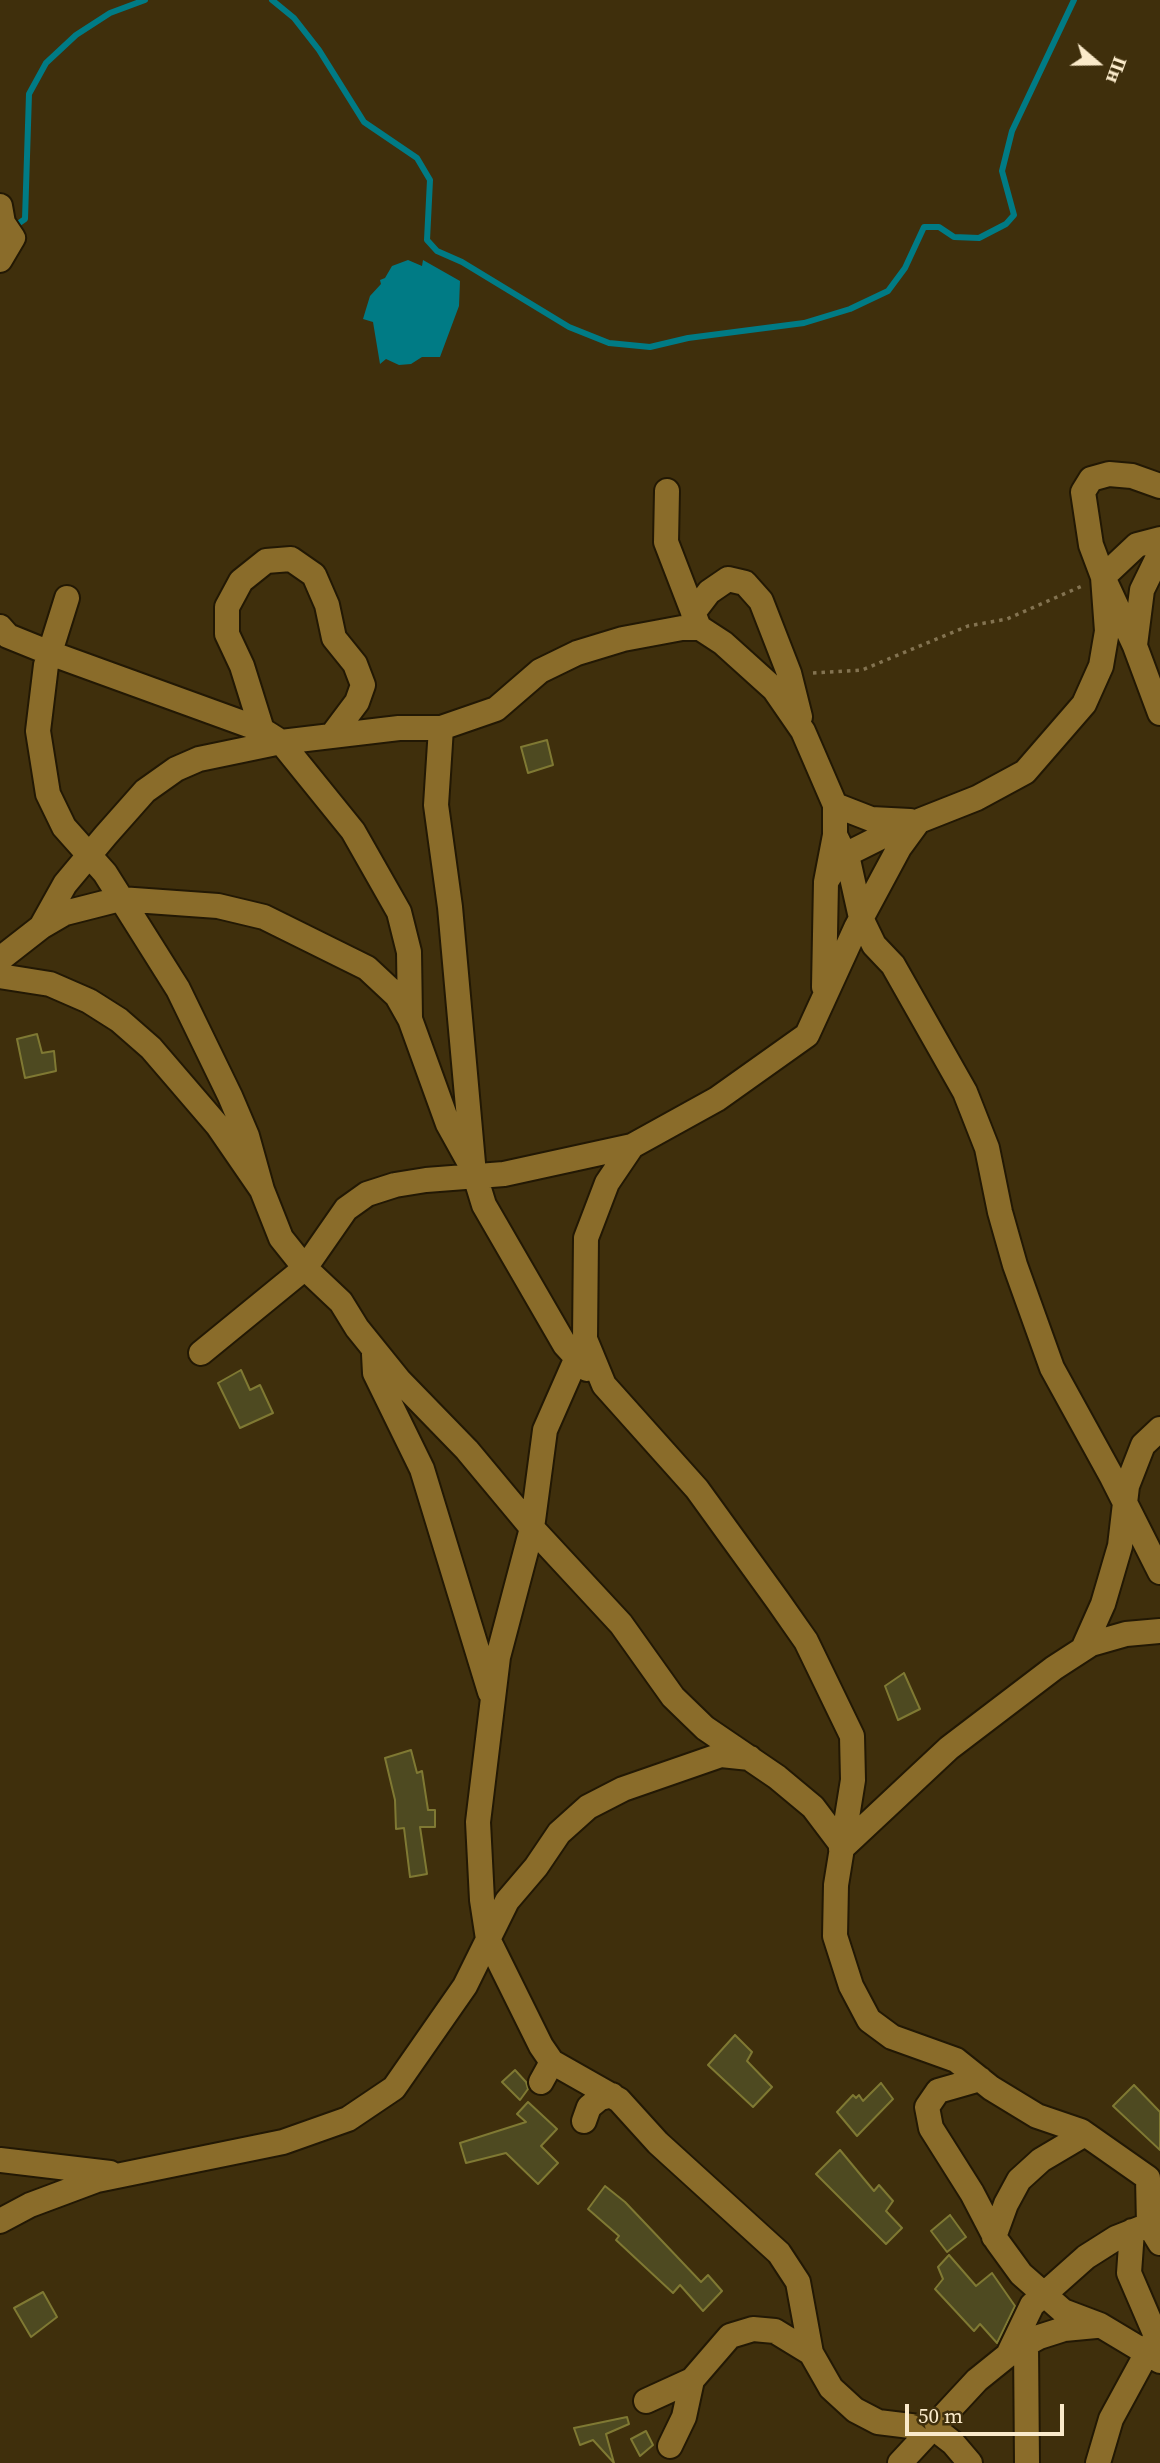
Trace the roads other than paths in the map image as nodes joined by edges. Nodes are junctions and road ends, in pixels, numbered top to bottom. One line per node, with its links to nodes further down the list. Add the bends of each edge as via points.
1 (5, 223): 2 (street)
2 (0, 260)
3 (1160, 486): 7 (street, via 1132,476 1109,474 1091,479 1083,492 1083,511)
4 (667, 491): 9 (street, via 666,542)
5 (1160, 539): 7 (street, via 1137,545)
6 (1160, 552): 11 (street, via 1142,590)
7 (1102, 577): 11 (street); 19 (street, via 1107,631 1101,666 1084,704 1025,772)
8 (67, 598): 12 (street)
9 (696, 620): 14 (street, via 577,653 540,671 496,709); 15 (street, via 774,689); 15 (street, via 709,592 727,579 745,583 761,601 789,673)
10 (0, 627): 12 (street, via 8,636)
11 (1135, 646): 13 (street)
12 (50, 653): 17 (street); 21 (street, via 38,731 48,794 64,827)
13 (1160, 713)
14 (441, 728): 16 (street); 30 (street, via 436,805)
15 (803, 731): 18 (street)
16 (333, 734): 17 (street); 17 (street, via 357,702 363,685 355,664 334,638 314,575 291,559 266,561 241,581 227,607 227,634)
17 (271, 736): 21 (street, via 176,769 145,791); 28 (street, via 353,831 399,912 409,952)
18 (835, 805): 19 (street, via 871,819); 20 (street)
19 (918, 822): 20 (street); 23 (street)
20 (840, 845): 23 (street); 27 (street, via 825,882)
21 (91, 853): 22 (street); 24 (street, via 65,884)
22 (120, 899): 24 (street, via 65,913); 28 (street, via 218,906 264,917 367,968 397,996); 31 (street, via 209,1047 247,1136)
23 (862, 918): 27 (street); 37 (street, via 874,945 900,976 965,1091 988,1148 1015,1265 1052,1368)
24 (41, 927): 25 (street)
25 (0, 959)
26 (0, 976): 31 (street, via 50,984 119,1020 183,1083)
27 (824, 997): 29 (street, via 807,1034 773,1062 717,1100)
28 (410, 1019): 30 (street, via 448,1124)
29 (632, 1146): 30 (street, via 504,1174); 34 (street, via 607,1183 586,1238)
30 (474, 1173): 32 (street, via 368,1194 346,1209); 34 (street, via 484,1205 565,1345)
31 (262, 1190): 32 (street, via 281,1238)
32 (305, 1268): 33 (street, via 341,1302); 35 (street)
33 (373, 1346): 38 (street); 42 (street, via 375,1373 422,1469)
34 (582, 1350): 38 (street, via 545,1430); 44 (street, via 604,1385 697,1489 811,1653 852,1737 853,1780)
35 (201, 1353)
36 (1160, 1429): 37 (street, via 1143,1445)
37 (1125, 1504): 39 (street); 41 (street, via 1120,1546 1104,1604)
38 (532, 1528): 42 (street, via 505,1625); 43 (street, via 621,1624 673,1697 705,1728)
39 (1160, 1572)
40 (1160, 1631): 41 (street, via 1126,1634)
41 (1083, 1649): 44 (street, via 949,1748)
42 (493, 1702): 45 (street, via 478,1822)
43 (751, 1759): 44 (street, via 813,1807); 45 (street, via 721,1755 697,1762 623,1789 589,1807 558,1833 507,1901)
44 (841, 1846): 46 (street, via 835,1936 851,1986 869,2020 892,2037 956,2060)
45 (488, 1939): 47 (street, via 541,2046 547,2072); 51 (street, via 465,1986 394,2088 348,2119 283,2142)
46 (980, 2079): 49 (street, via 1037,2116); 55 (street, via 938,2091 927,2107 931,2128)
47 (612, 2095): 48 (street, via 589,2107); 60 (street, via 779,2253 798,2282)
48 (584, 2121)
49 (1085, 2134): 52 (street); 55 (street, via 1041,2160 1019,2180)
50 (0, 2160): 51 (street)
51 (120, 2175): 53 (street, via 30,2205)
52 (1156, 2178): 54 (street)
53 (0, 2221)
54 (1147, 2233): 56 (street, via 1086,2256); 58 (street, via 1129,2273)
55 (994, 2237): 56 (street, via 1021,2274)
56 (1045, 2294): 57 (street, via 1063,2311); 59 (street, via 1032,2305)
57 (1100, 2325): 58 (street); 59 (street, via 1064,2329)
58 (1157, 2345): 68 (street, via 1111,2420)
59 (1017, 2350): 63 (street, via 977,2380); 67 (street)
60 (811, 2353): 61 (street, via 775,2332 753,2329 730,2336); 63 (street, via 831,2388 855,2410 878,2422)
61 (692, 2380): 62 (street); 64 (street, via 684,2417)
62 (646, 2401)
63 (935, 2429): 65 (street); 66 (street)
64 (670, 2446)
65 (900, 2463)
66 (970, 2463)
67 (1027, 2463)
68 (1098, 2463)

